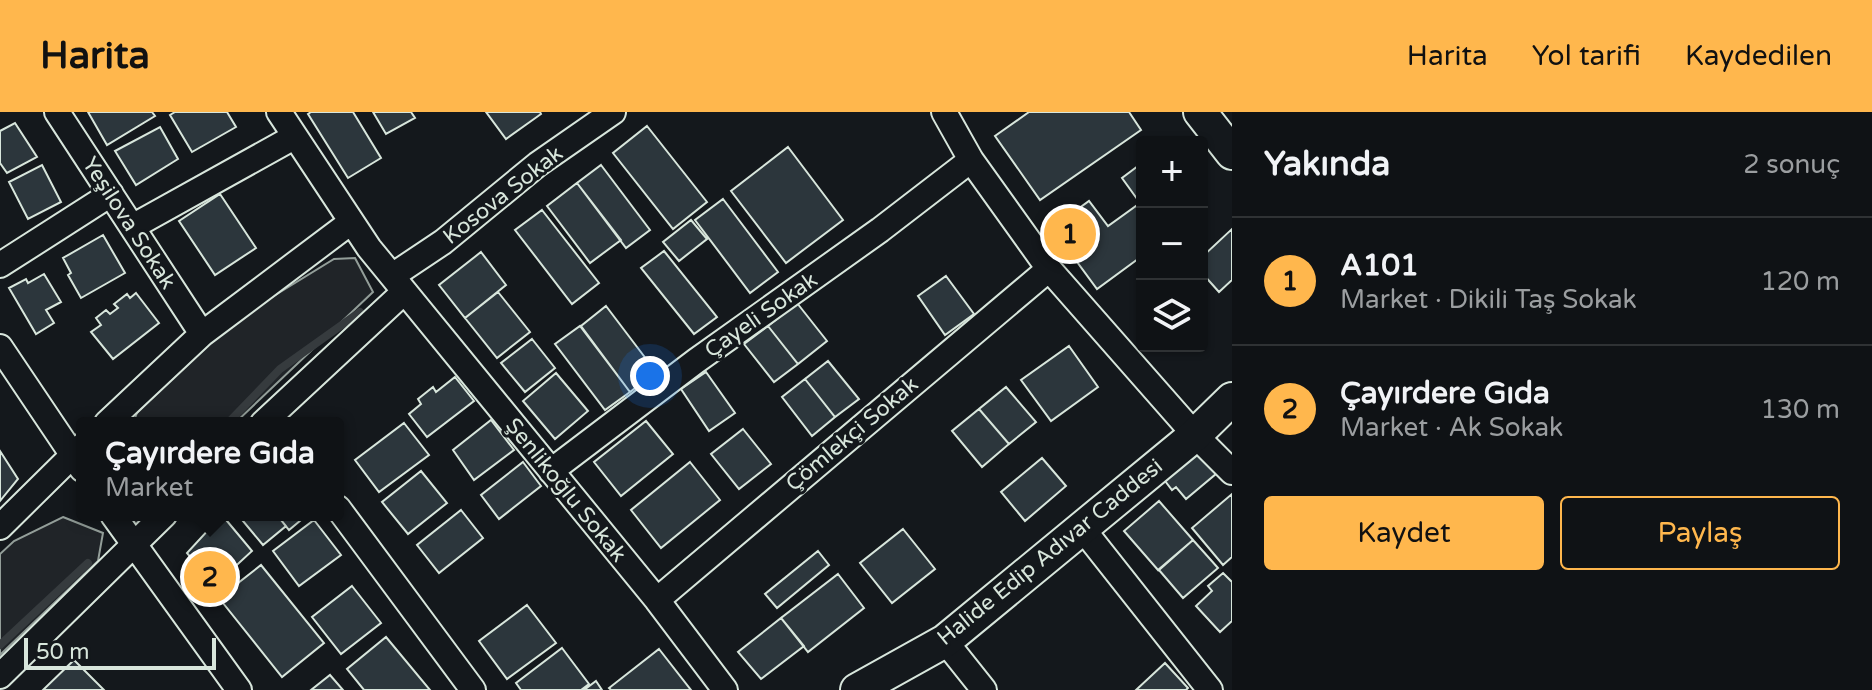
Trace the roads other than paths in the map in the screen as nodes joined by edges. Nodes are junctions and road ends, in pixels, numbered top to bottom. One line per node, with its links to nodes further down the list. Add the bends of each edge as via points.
1 (57, 112): 10 (street, Yeşilova Sokak)
2 (279, 112): 7 (street, Şenlikoğlu Sokak)
3 (613, 112): 6 (street, Kosova Sokak)
4 (944, 112): 9 (street)
5 (1200, 112): 8 (street)
6 (583, 121): 15 (street, Kosova Sokak)
7 (294, 137): 11 (street, Şenlikoğlu Sokak); 12 (street)
8 (1228, 139)
9 (971, 160): 14 (street); 24 (street, Çayeli Sokak)
10 (111, 194): 12 (street, Yeşilova Sokak); 13 (street)
11 (351, 222): 15 (street, Şenlikoğlu Sokak); 16 (street)
12 (132, 227): 16 (street, Yeşilova Sokak)
13 (0, 265)
14 (1049, 269): 21 (street); 32 (street, Çömlekçi Sokak)
15 (398, 284): 20 (street, Kosova Sokak); 24 (street, Şenlikoğlu Sokak)
16 (202, 334): 19 (street)
17 (0, 347): 22 (street)
18 (1232, 399): 21 (street, Halide Edip Adıvar Caddesi)
19 (113, 417)
20 (273, 417)
21 (1195, 435): 25 (street); 30 (street, Halide Edip Adıvar Caddesi)
22 (76, 453)
23 (76, 460): 29 (street)
24 (551, 471): 32 (street, Şenlikoğlu Sokak)
25 (1232, 472)
26 (344, 516): 36 (street)
27 (117, 521): 31 (street)
28 (157, 521): 31 (street)
29 (0, 527)
30 (1082, 528): 33 (street, Halide Edip Adıvar Caddesi); 40 (street)
31 (132, 544): 34 (street); 35 (street)
32 (657, 600): 37 (street, Şenlikoğlu Sokak)
33 (945, 641): 38 (street, Halide Edip Adıvar Caddesi); 39 (street)
34 (0, 676)
35 (239, 690)
36 (473, 690)
37 (725, 690)
38 (857, 690)
39 (984, 690)
40 (1210, 690)

